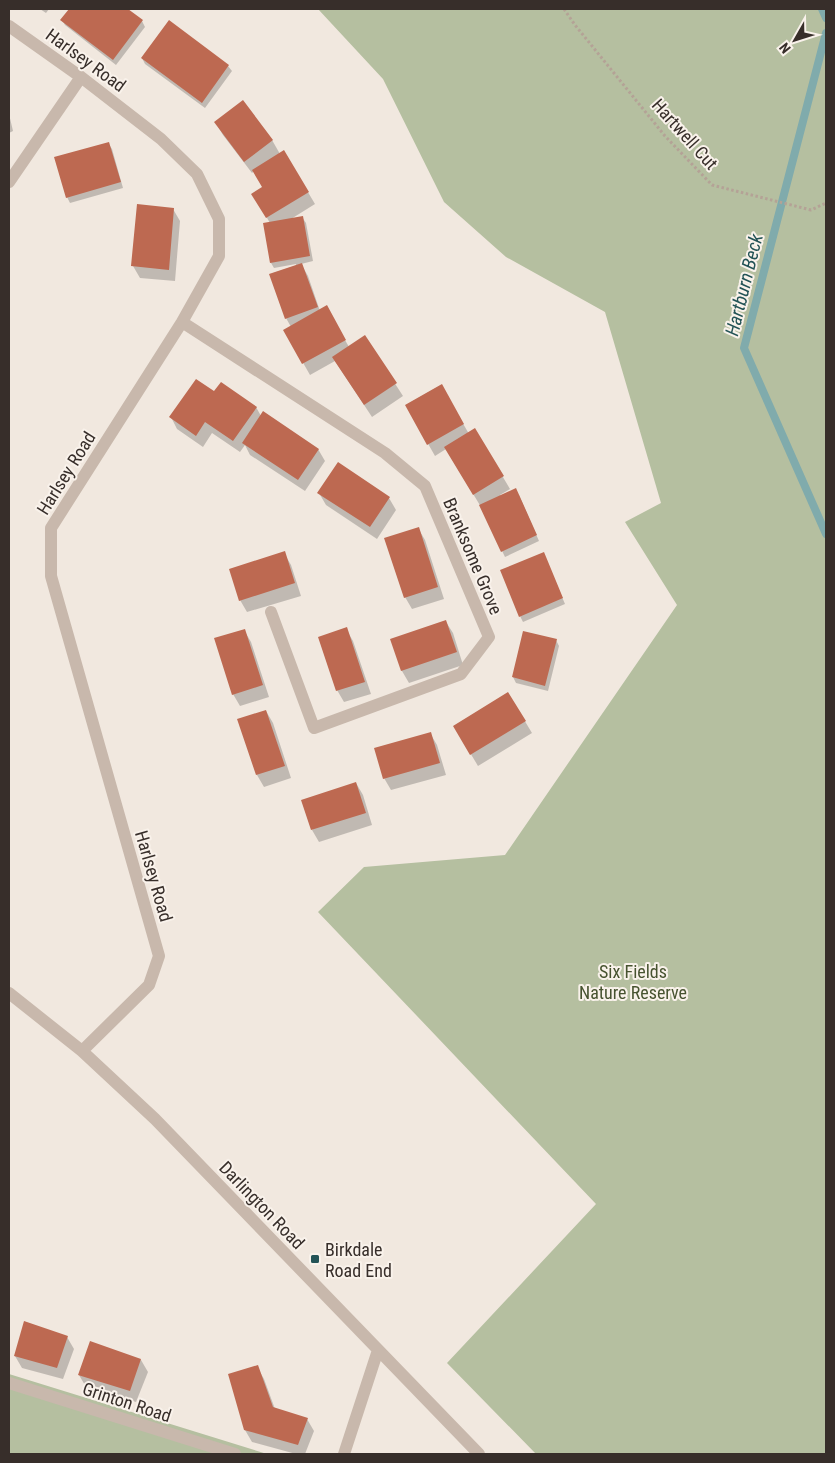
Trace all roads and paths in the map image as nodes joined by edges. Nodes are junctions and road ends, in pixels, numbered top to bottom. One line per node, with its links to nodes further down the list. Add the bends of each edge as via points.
1 (564, 9): 5 (path, Hartwell Cut, via 665,136 712,185 811,210)
2 (9, 26): 3 (street, Harlsey Road)
3 (81, 77): 4 (street); 6 (street, Harlsey Road, via 161,139 198,174 219,219 219,256)
4 (9, 182)
5 (826, 204)
6 (182, 322): 7 (street, Branksome Grove, via 385,453 425,486 488,637 461,674 314,728); 9 (street, Harlsey Road, via 51,528 51,576 159,956 149,985)
7 (270, 612)
8 (9, 993): 9 (street, Darlington Road)
9 (82, 1051): 10 (street, Darlington Road, via 155,1119)
10 (378, 1350): 13 (street); 14 (street, Darlington Road)
11 (9, 1383): 12 (street, Grinton Road)
12 (235, 1454)
13 (344, 1454)
14 (479, 1454)

